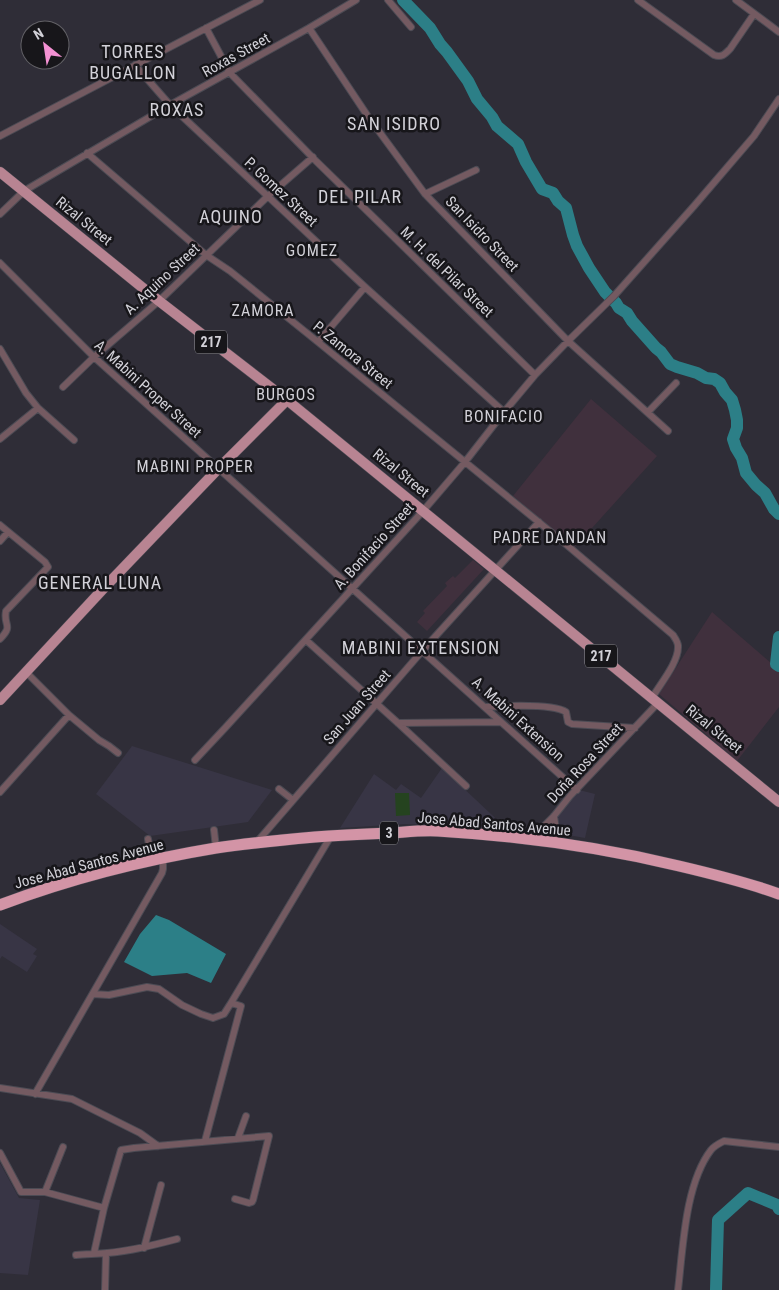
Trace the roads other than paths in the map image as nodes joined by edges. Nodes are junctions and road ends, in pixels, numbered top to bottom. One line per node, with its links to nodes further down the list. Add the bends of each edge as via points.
1 (260, 0): 7 (street)
2 (356, 0): 8 (street, Roxas Street)
3 (388, 0): 9 (street)
4 (638, 0): 6 (street, via 718,57 726,54)
5 (736, 0): 6 (street)
6 (754, 14): 10 (street)
7 (206, 28): 11 (street); 12 (street, M. H. del Pilar Street)
8 (309, 28): 12 (street, Roxas Street); 21 (street, San Isidro Street)
9 (411, 28)
10 (779, 32)
11 (136, 65): 14 (street, P. Gomez Street); 15 (street)
12 (230, 72): 14 (street, Roxas Street); 17 (street, M. H. del Pilar Street)
13 (779, 99): 28 (street, A. Bonifacio Street, via 754,136 614,296)
14 (170, 105): 16 (street, Roxas Street); 22 (street, P. Gomez Street)
15 (0, 136)
16 (87, 153): 20 (street, Roxas Street); 24 (street, P. Zamora Street)
17 (313, 157): 22 (street, A. Aquino Street); 32 (street, M. H. del Pilar Street)
18 (476, 170): 21 (street)
19 (0, 172): 20 (main road, Rizal Street / 217)
20 (24, 191): 23 (street, Roxas Street); 27 (main road, Rizal Street / 217)
21 (425, 194): 28 (street, San Isidro Street)
22 (267, 196): 24 (street, A. Aquino Street); 26 (street, P. Gomez Street)
23 (0, 214)
24 (206, 255): 27 (street, A. Aquino Street); 29 (street, P. Zamora Street)
25 (0, 263): 31 (street, A. Mabini Proper Street)
26 (365, 287): 29 (street); 37 (street, P. Gomez Street)
27 (159, 301): 31 (street, A. Aquino Street); 35 (main road, Rizal Street / 217)
28 (568, 340): 32 (street, A. Bonifacio Street); 38 (street, San Isidro Street)
29 (318, 342): 42 (street, P. Zamora Street)
30 (0, 349): 36 (street)
31 (94, 357): 34 (street, A. Aquino Street); 43 (street, A. Mabini Proper Street)
32 (535, 375): 37 (street, A. Bonifacio Street)
33 (676, 383): 38 (street)
34 (63, 387)
35 (287, 400): 43 (main road); 44 (main road, Rizal Street / 217)
36 (38, 408): 40 (street); 41 (street)
37 (504, 412): 42 (street, A. Bonifacio Street)
38 (648, 412): 39 (street, San Isidro Street)
39 (668, 431)
40 (0, 439)
41 (74, 440)
42 (464, 462): 44 (street, A. Bonifacio Street); 45 (street, P. Zamora Street)
43 (218, 469): 50 (street, A. Mabini Proper Street); 54 (main road)
44 (423, 511): 49 (main road, Rizal Street / 217); 50 (street, A. Bonifacio Street)
45 (539, 522): 49 (street, San Juan Street); 56 (street, Doña Rosa Street, via 677,641 676,660)
46 (0, 525): 47 (street)
47 (8, 532): 48 (street); 51 (street, via 48,567 6,611 7,632)
48 (0, 541)
49 (496, 570): 53 (street, San Juan Street); 56 (main road, Rizal Street / 217)
50 (351, 588): 52 (street, A. Bonifacio Street); 53 (street, A. Mabini Extension)
51 (0, 639)
52 (306, 640): 57 (street); 64 (street, A. Bonifacio Street)
53 (422, 650): 57 (street, San Juan Street); 58 (street, A. Mabini Extension)
54 (26, 672): 55 (main road); 59 (street)
55 (0, 700)
56 (655, 700): 62 (street, Doña Rosa Street); 70 (main road, Rizal Street / 217)
57 (376, 704): 61 (street); 69 (street, San Juan Street)
58 (485, 707): 60 (street, A. Mabini Extension); 62 (street, via 559,708 566,712 568,722 572,724)
59 (69, 715): 63 (street); 68 (street)
60 (501, 722): 61 (street); 67 (street, A. Mabini Extension)
61 (398, 723): 65 (street)
62 (635, 728): 67 (street, Doña Rosa Street)
63 (118, 753)
64 (195, 760)
65 (466, 786)
66 (280, 789): 69 (street)
67 (577, 790): 71 (street, Doña Rosa Street)
68 (0, 792)
69 (293, 800): 76 (street, San Juan Street)
70 (779, 802)
71 (554, 816): 75 (street, Doña Rosa Street); 77 (street)
72 (214, 830): 78 (street)
73 (331, 836): 75 (highway, Jose Abad Santos Avenue / 3, via 436,831); 76 (highway, Jose Abad Santos Avenue / 3); 83 (street)
74 (148, 839): 79 (street)
75 (530, 840): 77 (highway, Jose Abad Santos Avenue / 3)
76 (257, 843): 78 (highway, Jose Abad Santos Avenue / 3)
77 (558, 843): 80 (highway, Jose Abad Santos Avenue / 3, via 634,856)
78 (216, 848): 79 (highway, Jose Abad Santos Avenue / 3)
79 (157, 860): 81 (highway, Jose Abad Santos Avenue / 3, via 77,880); 82 (street, via 162,873)
80 (779, 894)
81 (0, 905)
82 (93, 994): 83 (street, via 159,989 182,1005 213,1018 224,1014); 85 (street)
83 (231, 1003): 88 (street, via 240,1006)
84 (0, 1088): 85 (street)
85 (35, 1094): 89 (street, via 72,1099)
86 (246, 1116): 87 (street)
87 (238, 1138): 88 (street); 95 (street, via 269,1136 252,1202)
88 (205, 1141): 89 (street)
89 (159, 1146): 96 (street, via 121,1150)
90 (63, 1147): 94 (street)
91 (779, 1147): 103 (street, via 724,1140 712,1149 699,1170 688,1209)
92 (0, 1153): 94 (street, via 21,1192)
93 (161, 1185): 98 (street)
94 (45, 1192): 96 (street)
95 (235, 1199)
96 (104, 1208): 99 (street)
97 (177, 1239): 98 (street)
98 (144, 1248): 100 (street)
99 (94, 1253): 100 (street); 101 (street)
100 (106, 1254): 102 (street)
101 (76, 1255)
102 (105, 1290)
103 (678, 1290)

